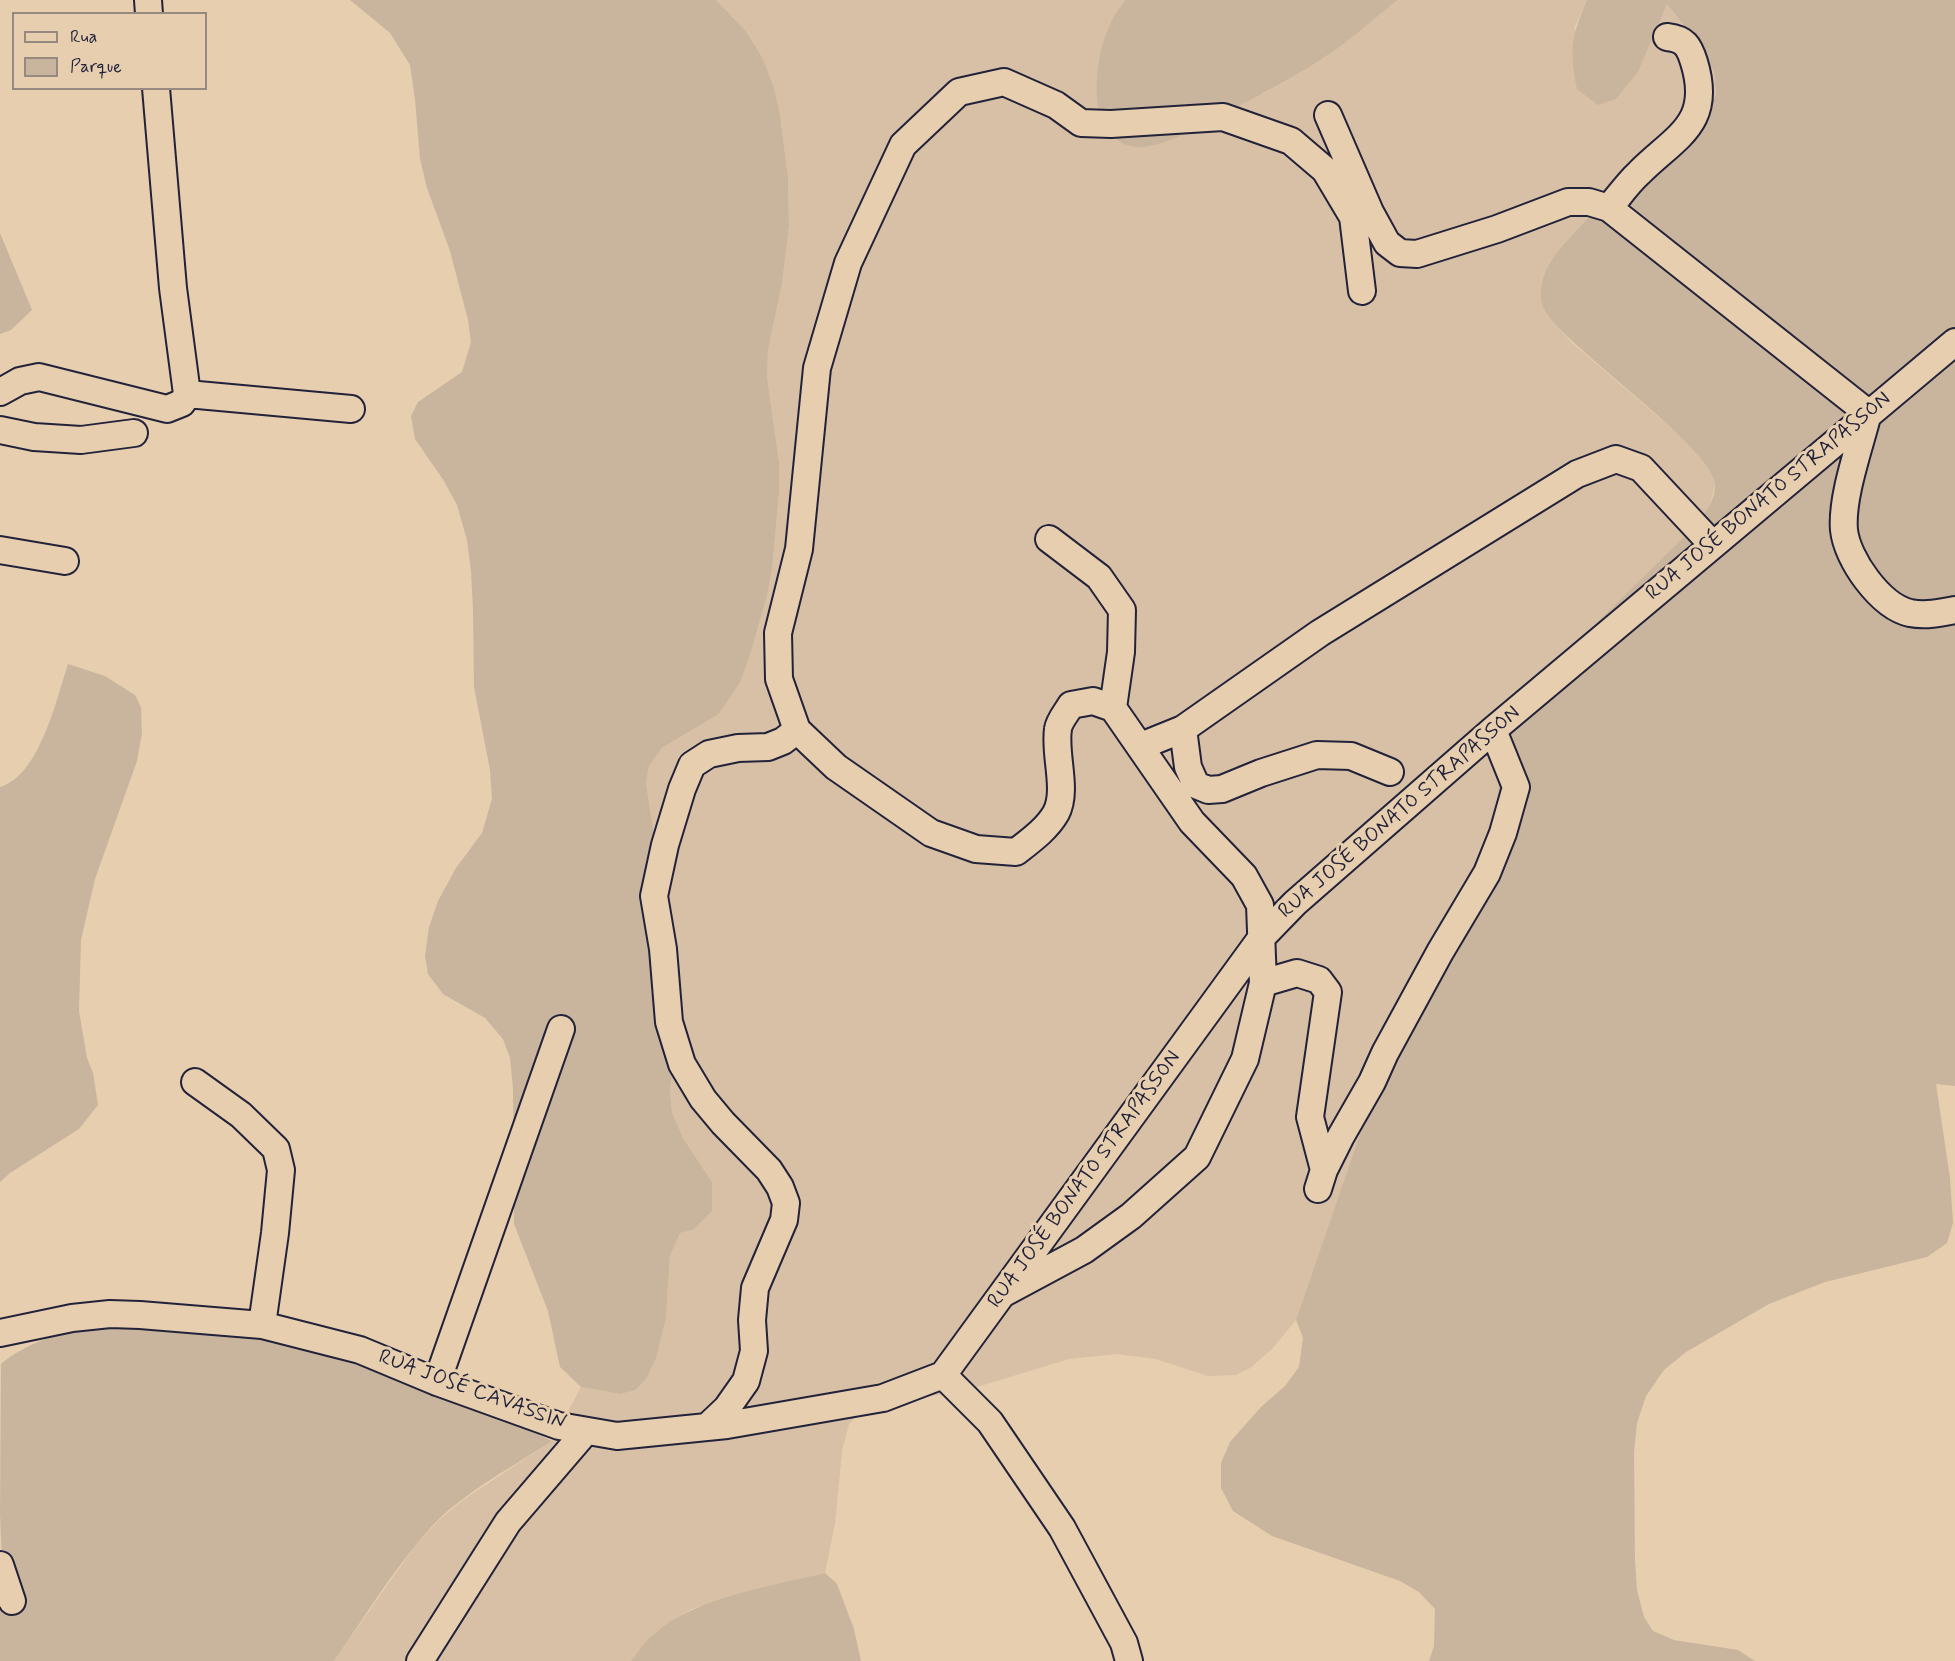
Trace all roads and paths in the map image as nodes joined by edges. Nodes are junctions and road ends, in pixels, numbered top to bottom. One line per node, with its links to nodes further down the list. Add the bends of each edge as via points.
1 (1667, 37): 4 (street, via 1687,43 1695,64 1699,106 1678,139 1639,173)
2 (156, 90): 8 (street, via 173,288)
3 (1328, 115): 4 (street, via 1370,212 1387,243 1400,252 1417,254 1568,202 1589,202)
4 (1609, 208): 10 (street)
5 (1362, 291): 20 (street, via 1353,217 1325,170 1291,141 1223,117 1081,123 1056,105 1004,82 959,92 903,145 848,263 817,368 799,549 778,633 779,679)
6 (1955, 342): 10 (street, RUA JOSÉ BONATO STRAPASSON)
7 (0, 392): 8 (street, via 20,381 39,377 167,409 182,403)
8 (187, 394): 9 (street)
9 (351, 409)
10 (1868, 413): 14 (street, RUA JOSÉ BONATO STRAPASSON); 17 (street, via 1846,500 1844,530 1850,555 1871,585 1889,603 1907,613 1924,615)
11 (0, 429): 12 (street, via 81,440)
12 (134, 433)
13 (1049, 539): 18 (street, via 1099,577 1122,610)
14 (1713, 545): 19 (street, via 1641,468 1616,459 1577,474 1340,621); 21 (street, RUA JOSÉ BONATO STRAPASSON)
15 (0, 550): 16 (street)
16 (65, 561)
17 (1955, 610)
18 (1113, 708): 20 (street, via 1093,701 1071,705 1058,727 1061,788 1056,812 1042,831 1016,852 976,849 931,833 836,767); 22 (street)
19 (1183, 729): 22 (street); 23 (street, via 1188,766 1196,785 1208,790 1222,789 1317,755 1351,756)
20 (797, 730): 33 (street, via 768,747 709,754 692,765 665,845 654,896 669,1022 682,1064 723,1124 769,1170 786,1203 784,1220 754,1288 754,1351 746,1381)
21 (1493, 730): 24 (street, RUA JOSÉ BONATO STRAPASSON); 25 (street, via 1516,787 1503,833 1487,873 1440,952 1321,1179 1310,1117 1328,992 1319,980 1297,974)
22 (1140, 746): 24 (street, via 1192,822 1244,876 1260,906)
23 (1390, 772)
24 (1262, 936): 25 (street); 28 (street, RUA JOSÉ BONATO STRAPASSON)
25 (1263, 983): 28 (street, via 1245,1059 1197,1157 1131,1216 1084,1250)
26 (561, 1029): 32 (street)
27 (195, 1082): 29 (street, via 241,1114 276,1149 281,1170)
28 (1002, 1294): 31 (street, RUA JOSÉ BONATO STRAPASSON)
29 (262, 1325): 30 (street, RUA JOSÉ CAVASSIN, via 110,1314); 32 (street, RUA JOSÉ CAVASSIN, via 360,1350)
30 (0, 1334)
31 (943, 1375): 33 (street, RUA JOSÉ CAVASSIN, via 883,1398); 38 (street, via 990,1422 1062,1527 1124,1643)
32 (437, 1382): 34 (street, RUA JOSÉ CAVASSIN, via 559,1426)
33 (707, 1427): 34 (street, RUA JOSÉ CAVASSIN, via 616,1436)
34 (586, 1431): 37 (street, via 508,1522)
35 (0, 1565): 36 (street)
36 (12, 1601)
37 (420, 1661)
38 (1129, 1661)

